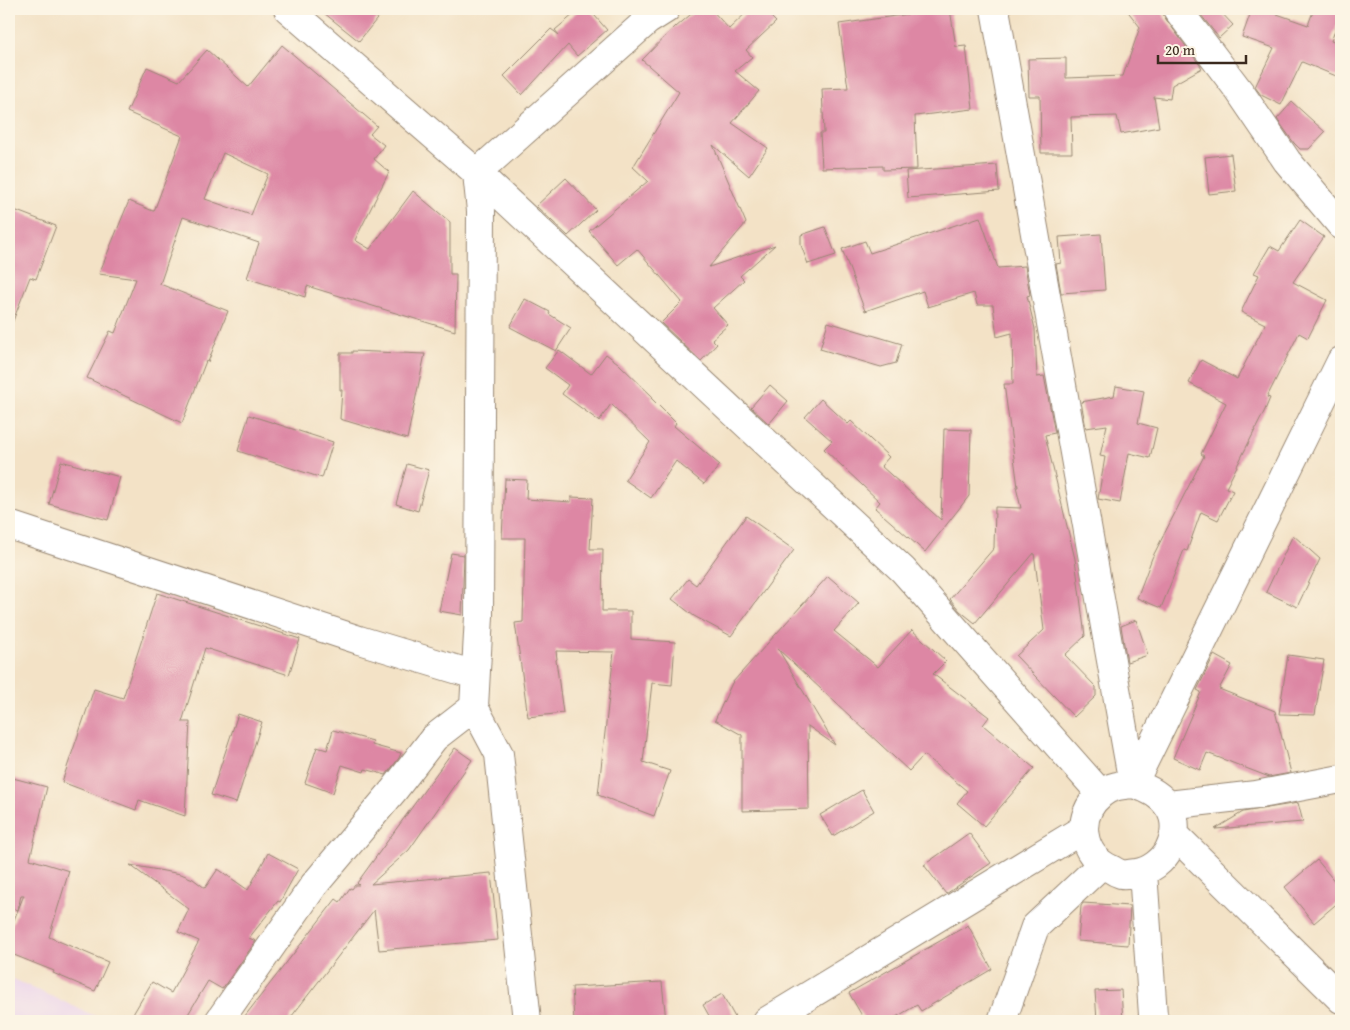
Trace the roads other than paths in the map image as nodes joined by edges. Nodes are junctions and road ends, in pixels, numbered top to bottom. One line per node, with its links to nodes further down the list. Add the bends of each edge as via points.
1 (288, 9): 5 (street)
2 (666, 9): 5 (street, via 647,21)
3 (994, 9): 12 (street)
4 (1177, 9): 6 (street, via 1240,92 1287,162)
5 (477, 173): 9 (street, via 481,220 479,616); 13 (street, via 903,570)
6 (1341, 225)
7 (1341, 361): 12 (street)
8 (9, 525): 9 (street)
9 (475, 675): 10 (street)
10 (474, 707): 20 (street, via 434,738 314,885); 21 (street, via 499,754)
11 (1341, 779): 14 (street, via 1256,795)
12 (1133, 784): 13 (street, via 1116,786); 14 (street, via 1147,788)
13 (1101, 794): 15 (street, via 1088,809)
14 (1168, 806): 16 (street, via 1175,819)
15 (1084, 829): 17 (street, via 1088,849); 22 (street)
16 (1174, 834): 18 (street, via 1169,850 1158,864); 19 (street)
17 (1101, 865): 18 (street, via 1121,874); 23 (street, via 1035,927)
18 (1143, 872): 24 (street)
19 (1341, 999)
20 (220, 1021)
21 (527, 1021)
22 (767, 1021)
23 (1002, 1021)
24 (1155, 1021)

